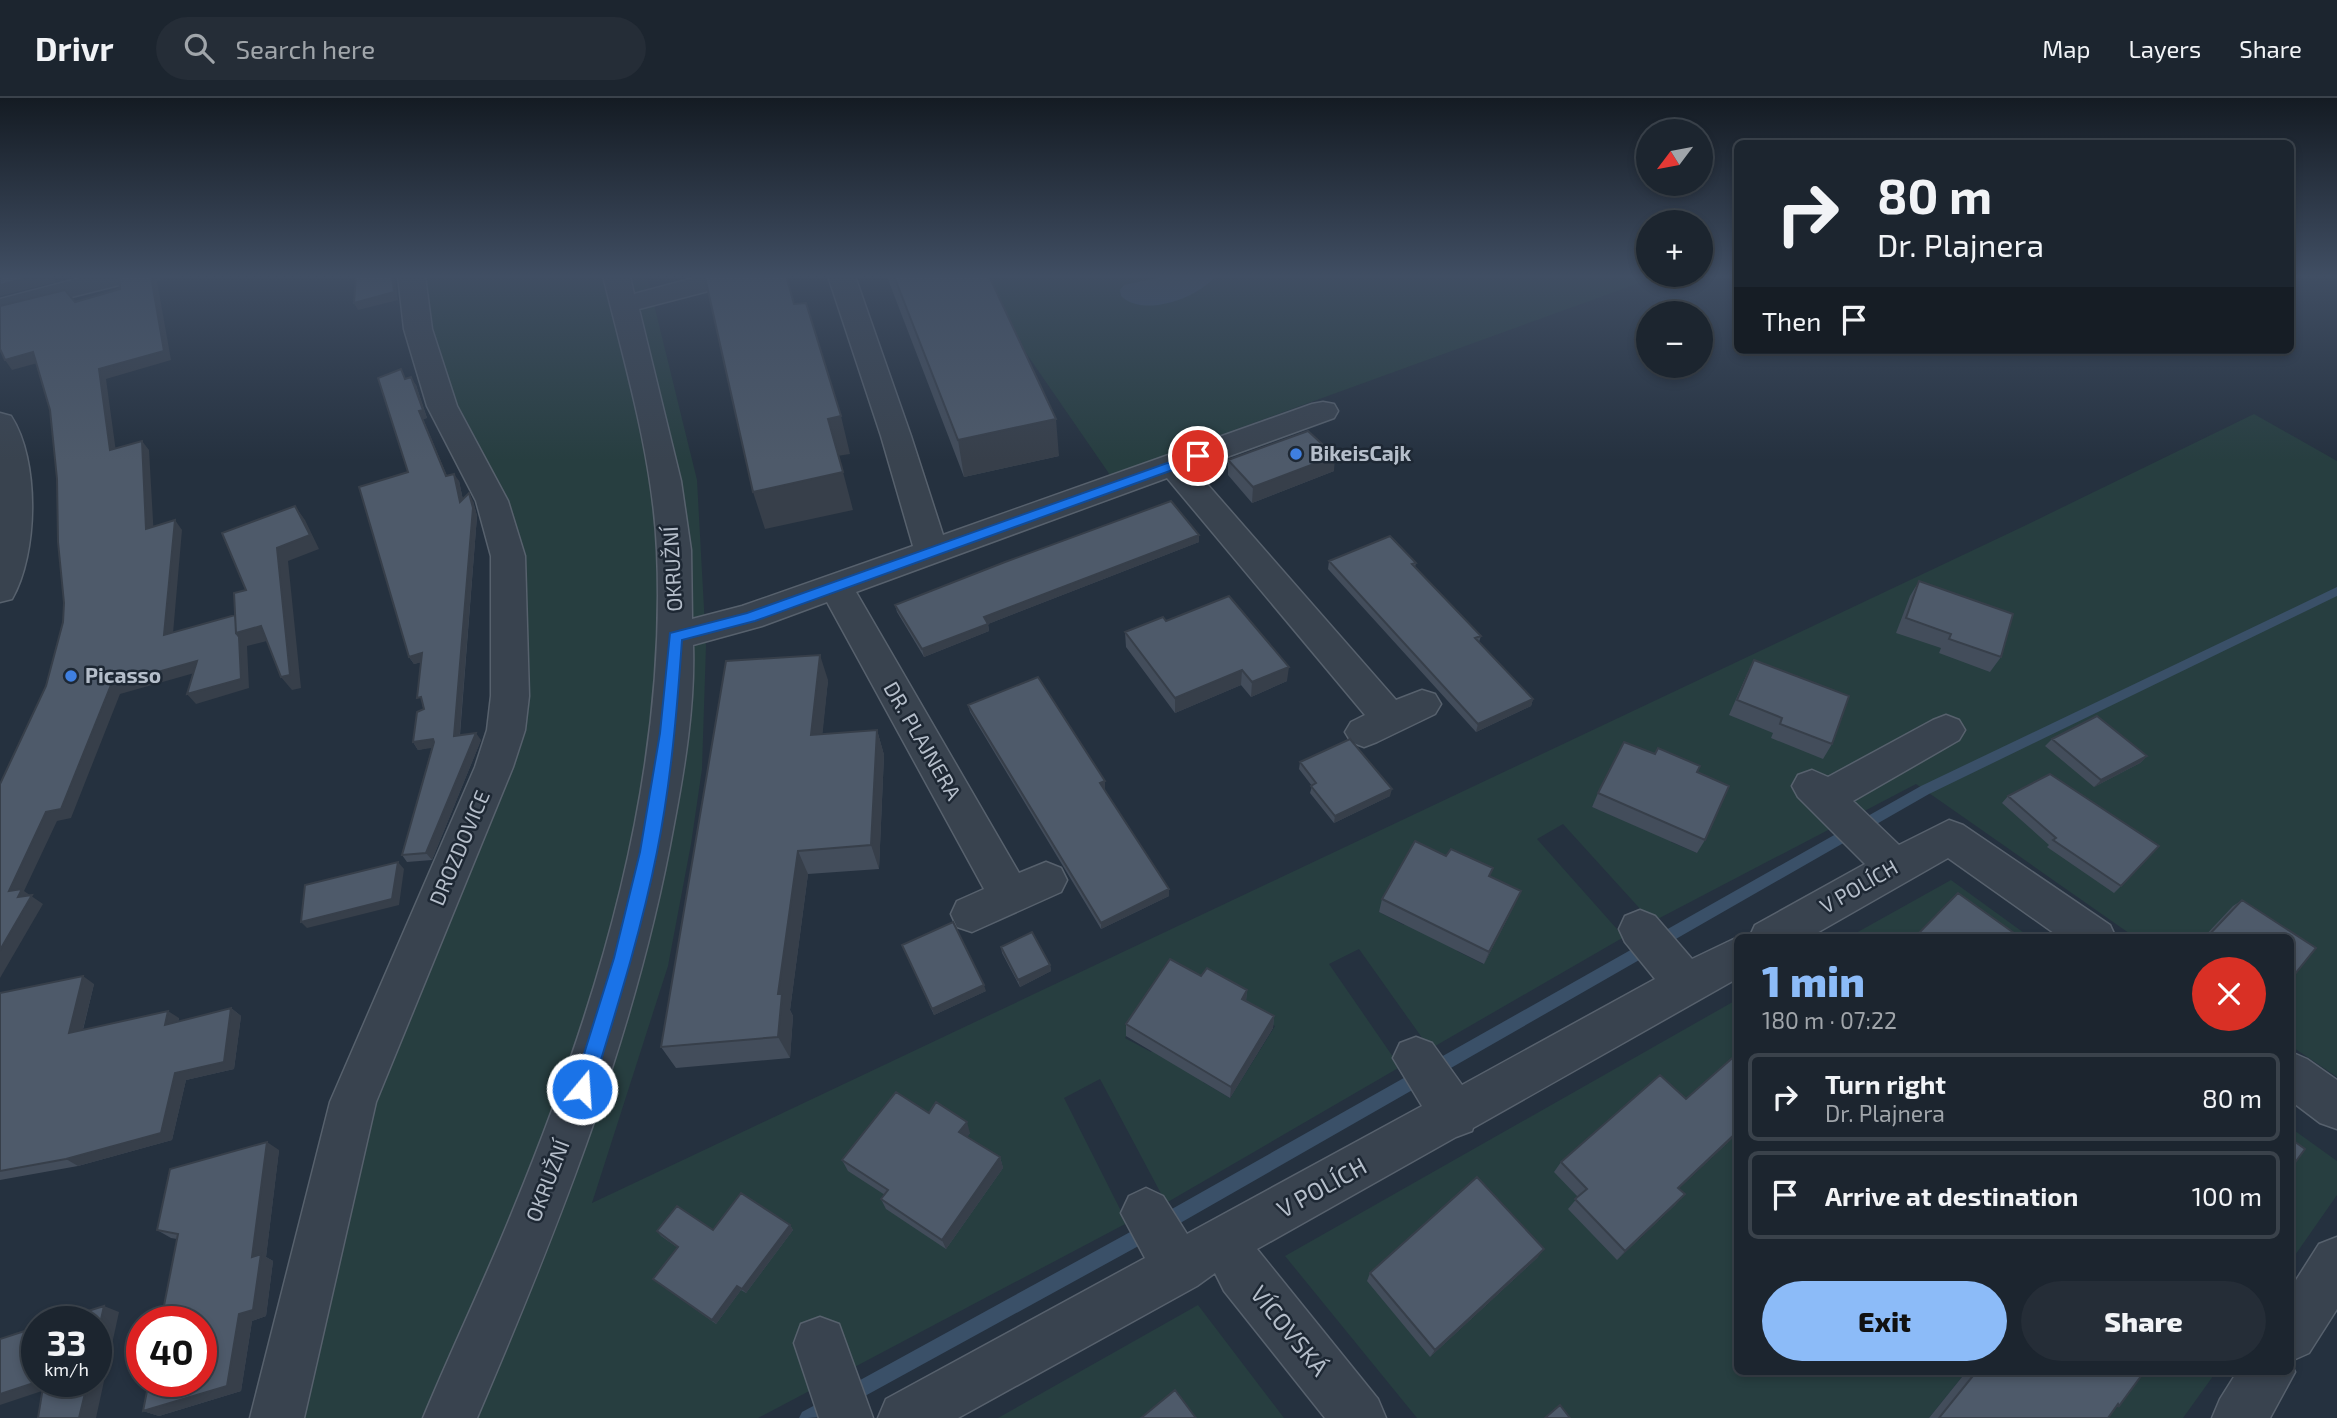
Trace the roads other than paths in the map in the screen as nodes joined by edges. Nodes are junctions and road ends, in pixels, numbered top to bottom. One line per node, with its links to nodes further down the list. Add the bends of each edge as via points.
1 (421, 338): 28 (street, DROZDOVICE, via 442,406 492,501 504,535 510,696 506,730 354,1102)
2 (630, 338): 10 (street, OKRUŽNÍ, via 670,513)
3 (862, 338): 7 (street)
4 (1323, 411): 6 (street)
5 (0, 423): 9 (street, via 16,464 18,492 15,530)
6 (1173, 465): 7 (street); 11 (street)
7 (931, 551): 8 (street)
8 (835, 585): 10 (street, via 741,620); 14 (street, DR. PLAJNERA, via 1028,888)
9 (0, 590)
10 (675, 637): 29 (street, OKRUŽNÍ, via 658,797 615,984 556,1162)
11 (1392, 718)
12 (1946, 730): 13 (street, via 1823,797)
13 (1888, 860): 16 (street, V POLÍCH); 17 (street, V POLÍCH, via 1949,837)
14 (972, 914)
15 (1640, 929): 19 (street)
16 (1776, 934)
17 (2089, 934)
18 (1734, 957): 19 (street, V POLÍCH)
19 (1678, 973): 22 (street, V POLÍCH, via 1437,1088)
20 (2294, 1076): 21 (street)
21 (2337, 1107)
22 (1225, 1241): 30 (street, V POLÍCH, via 1163,1242); 31 (street, VÍCOVSKÁ, via 1242,1273)
23 (2337, 1262): 24 (street)
24 (2294, 1330)
25 (820, 1343): 27 (street)
26 (2266, 1375): 32 (street)
27 (845, 1416)
28 (277, 1418)
29 (450, 1418)
30 (905, 1418)
31 (1359, 1418)
32 (2239, 1418)

